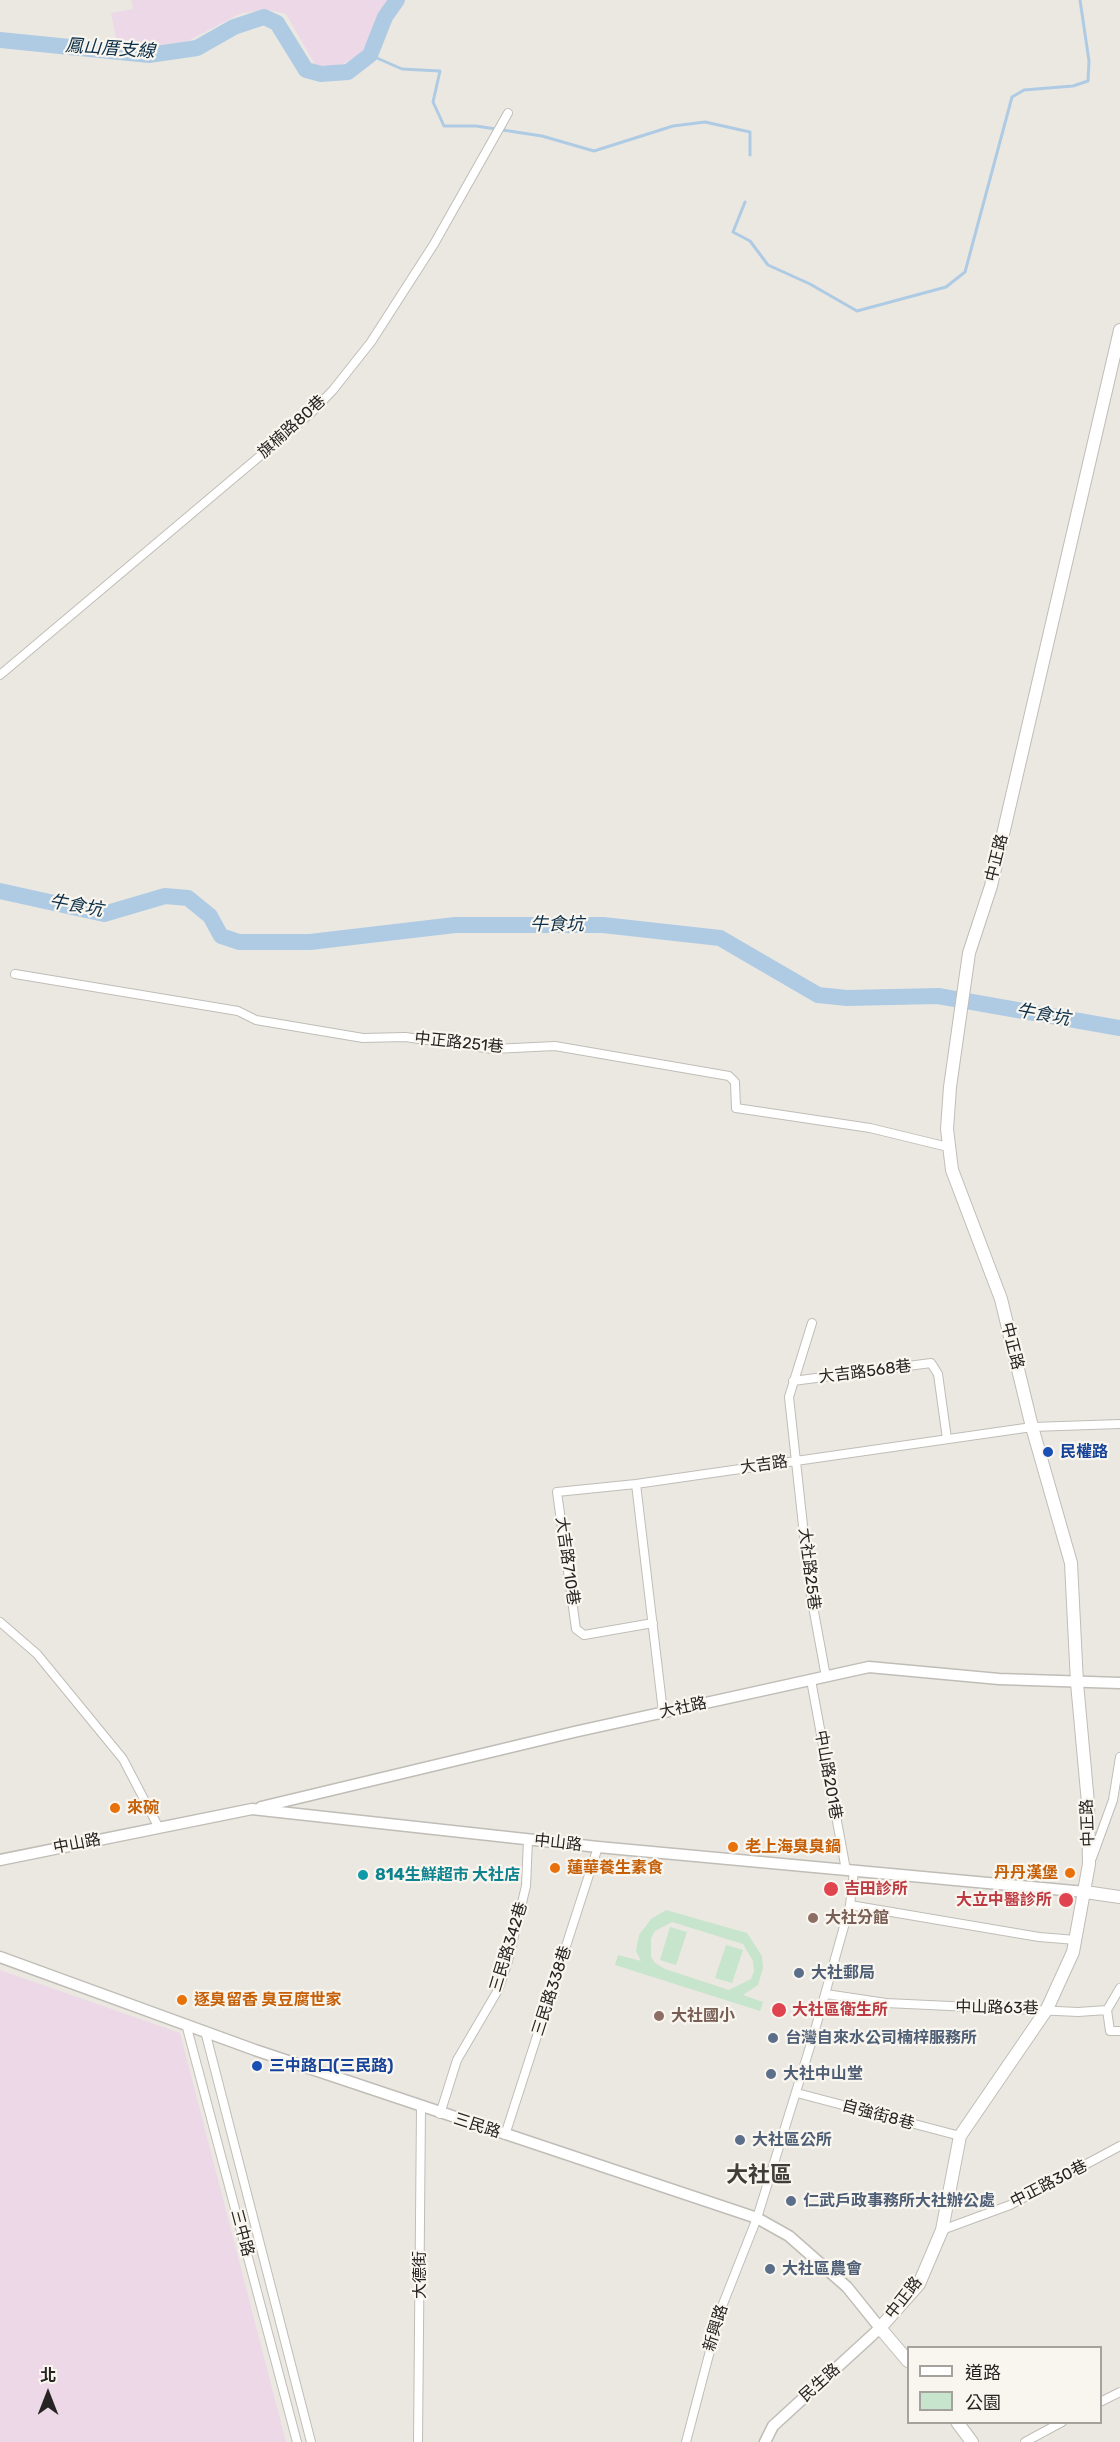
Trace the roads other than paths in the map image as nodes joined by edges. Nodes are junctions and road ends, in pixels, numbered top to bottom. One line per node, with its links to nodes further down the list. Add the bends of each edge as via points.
1 (508, 113): 3 (street, 旗楠路80巷, via 434,244 371,342 333,390 311,413)
2 (1120, 330): 5 (main road, 中正路, via 991,886 969,953 950,1087)
3 (0, 675)
4 (15, 974): 5 (street, 中正路251巷, via 238,1011 256,1020 363,1038 405,1037 493,1049 555,1046 729,1076 735,1082 736,1108 870,1128)
5 (948, 1147): 9 (main road, 中正路, via 952,1170 1001,1299)
6 (812, 1323): 7 (street, 大社路25巷)
7 (793, 1381): 10 (street, 大吉路568巷, via 931,1363 938,1374); 11 (street, 大社路25巷, via 789,1397)
8 (1120, 1424): 9 (street, 大吉路)
9 (1032, 1427): 10 (street, 大吉路); 17 (main road, 中正路, via 1071,1563)
10 (947, 1439): 11 (street, 大吉路)
11 (796, 1460): 12 (street, 大吉路); 15 (street, 大社路25巷, via 810,1590)
12 (636, 1484): 14 (street); 14 (street, 大吉路710巷, via 557,1492 576,1629 584,1635)
13 (0, 1622): 22 (street, via 37,1654 123,1759)
14 (654, 1623): 19 (street)
15 (826, 1677): 16 (street, 大社路); 17 (street, 大社路, via 869,1667)
16 (811, 1680): 19 (street, 大社路); 27 (street, 中山路201巷)
17 (1077, 1683): 18 (street, 大社路); 26 (main road, 中正路, via 1088,1803)
18 (1120, 1683)
19 (663, 1712): 21 (street, 大社路)
20 (1120, 1757): 26 (street, via 1113,1800)
21 (252, 1809): 22 (street, 中山路); 23 (street, 中山路)
22 (159, 1828): 25 (street, 中山路)
23 (528, 1840): 24 (street, 中山路); 42 (street, 三民路342巷, via 526,1886 508,1960 498,1990 457,2060)
24 (598, 1847): 27 (street, 中山路); 43 (street, 三民路338巷)
25 (0, 1860)
26 (1089, 1864): 28 (main road, 中正路)
27 (850, 1870): 28 (street, 中山路); 30 (street, 中山路201巷)
28 (1085, 1892): 29 (main road, 中山路); 31 (main road, 中正路)
29 (1120, 1897)
30 (850, 1905): 31 (street); 34 (street, 中山路201巷)
31 (1076, 1940): 35 (main road, 中正路)
32 (0, 1957): 37 (street, 三民路)
33 (1120, 1988): 36 (street)
34 (826, 1994): 35 (street, 中山路63巷, via 886,2003); 40 (street, 中山路201巷)
35 (1047, 2009): 36 (street, 中山路63巷); 44 (main road, 中正路)
36 (1107, 2010): 39 (street, via 1110,2031)
37 (186, 2024): 38 (street, 三民路); 54 (street, 三中路)
38 (205, 2031): 41 (street, 三民路); 55 (street)
39 (1120, 2031)
40 (796, 2093): 44 (street, 自強街8巷); 46 (street, 新興路)
41 (421, 2107): 42 (street, 三民路); 56 (street, 大德街)
42 (440, 2114): 43 (street, 三民路)
43 (505, 2135): 46 (street, 三民路)
44 (960, 2136): 47 (main road, 中正路)
45 (1120, 2146): 47 (street, 中正路30巷, via 1010,2205)
46 (757, 2218): 48 (street, 三民路, via 801,2244 847,2287); 57 (street, 新興路, via 720,2309)
47 (942, 2230): 48 (main road, 中正路, via 919,2284)
48 (880, 2328): 49 (main road, 三民路); 58 (street, 民生路, via 773,2426)
49 (907, 2359)
50 (1120, 2392): 51 (street)
51 (1102, 2402)
52 (958, 2424): 59 (main road)
53 (1058, 2424): 60 (street)
54 (297, 2442)
55 (311, 2442)
56 (418, 2442)
57 (686, 2442)
58 (765, 2442)
59 (972, 2442)
60 (1025, 2442)

